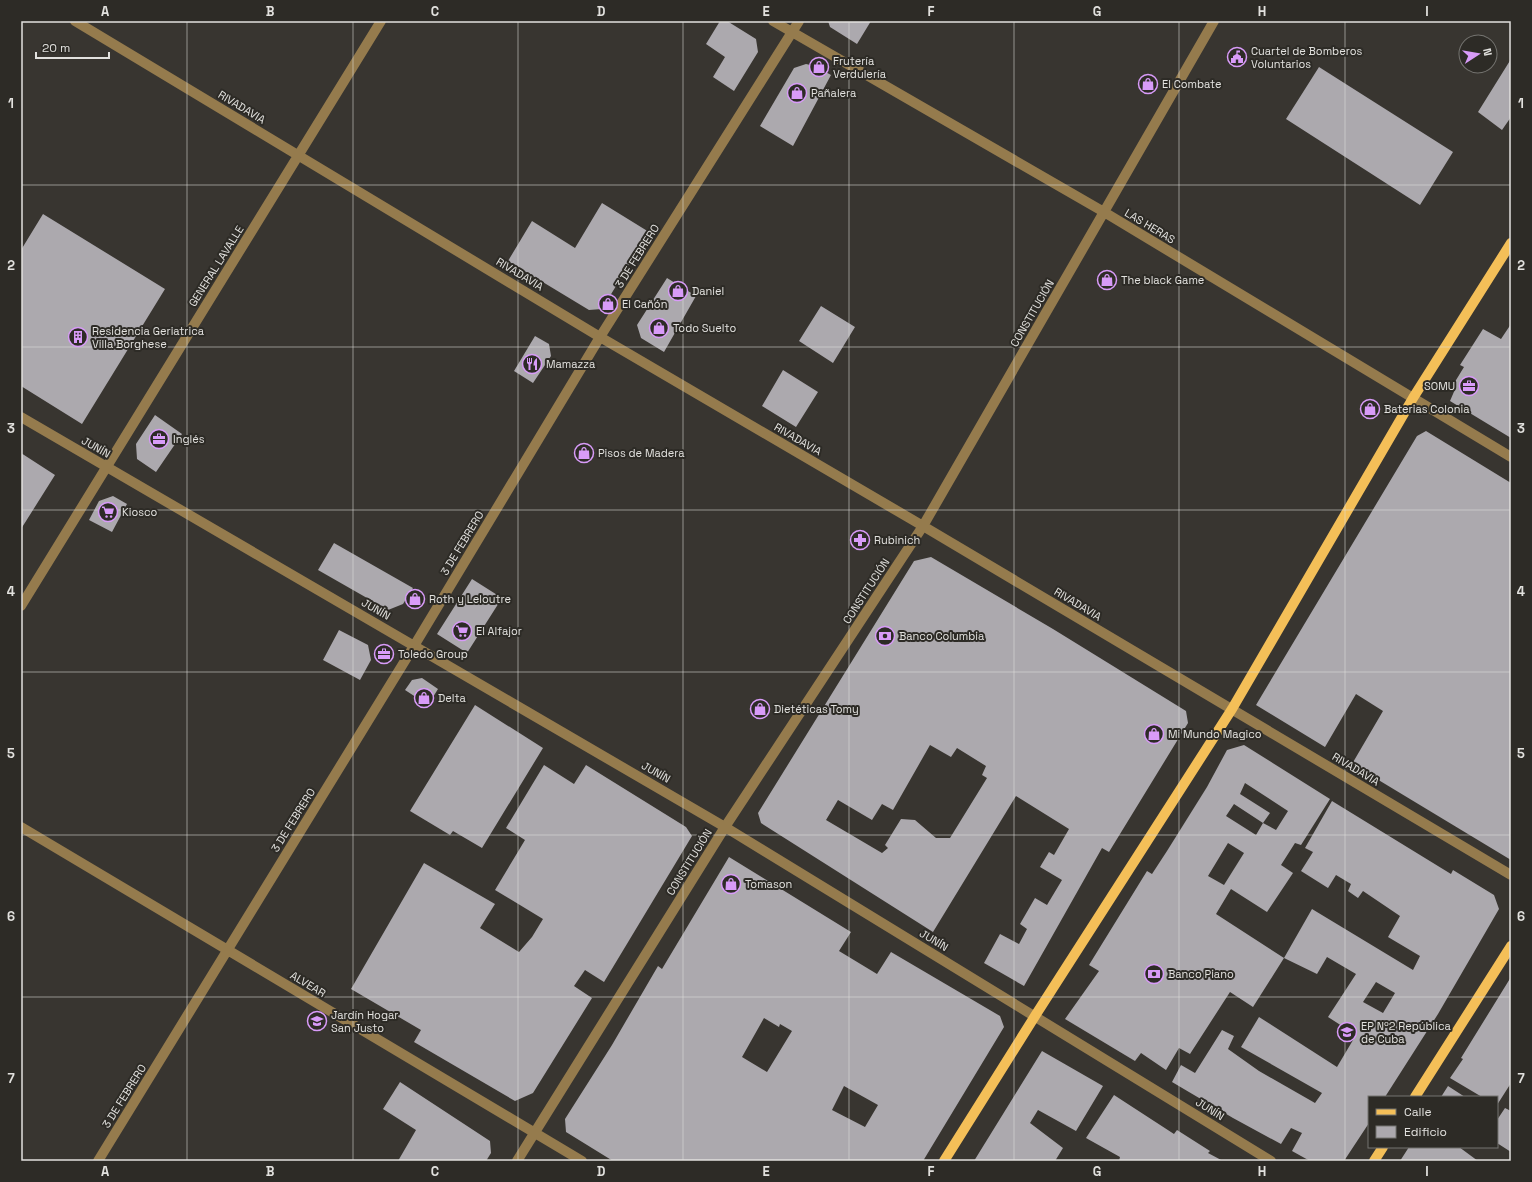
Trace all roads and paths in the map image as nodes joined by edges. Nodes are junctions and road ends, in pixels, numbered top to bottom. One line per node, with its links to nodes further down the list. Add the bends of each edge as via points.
1 (75, 21): 7 (street, RIVADAVIA)
2 (381, 21): 7 (street, GENERAL LAVALLE)
3 (773, 21): 6 (street, LAS HERAS)
4 (800, 21): 6 (street, 3 DE FEBRERO)
5 (1214, 21): 8 (street, CONSTITUCIÓN)
6 (792, 32): 8 (street, LAS HERAS); 10 (street, 3 DE FEBRERO)
7 (299, 154): 10 (street, RIVADAVIA); 14 (street, GENERAL LAVALLE)
8 (1104, 212): 11 (street, LAS HERAS); 15 (street, CONSTITUCIÓN)
9 (1511, 243): 11 (main road)
10 (600, 337): 15 (street, RIVADAVIA); 17 (street, 3 DE FEBRERO)
11 (1413, 398): 13 (street, LAS HERAS); 18 (main road)
12 (21, 417): 14 (street, JUNÍN)
13 (1511, 457)
14 (106, 467): 16 (street, GENERAL LAVALLE); 17 (street, JUNÍN)
15 (923, 526): 18 (street, RIVADAVIA); 20 (street, CONSTITUCIÓN)
16 (21, 606)
17 (414, 646): 20 (street, JUNÍN); 23 (street, 3 DE FEBRERO)
18 (1232, 709): 21 (street, RIVADAVIA); 24 (main road)
19 (21, 827): 23 (street, ALVEAR)
20 (725, 827): 24 (street, JUNÍN); 26 (street, CONSTITUCIÓN)
21 (1511, 875)
22 (1511, 946): 25 (main road)
23 (227, 950): 26 (street, ALVEAR); 28 (street, 3 DE FEBRERO)
24 (1035, 1016): 31 (main road); 32 (street, JUNÍN)
25 (1416, 1096)
26 (535, 1133): 29 (street, CONSTITUCIÓN); 30 (street, ALVEAR)
27 (1382, 1148): 33 (main road)
28 (98, 1161)
29 (517, 1161)
30 (582, 1161)
31 (944, 1161)
32 (1271, 1161)
33 (1374, 1161)

